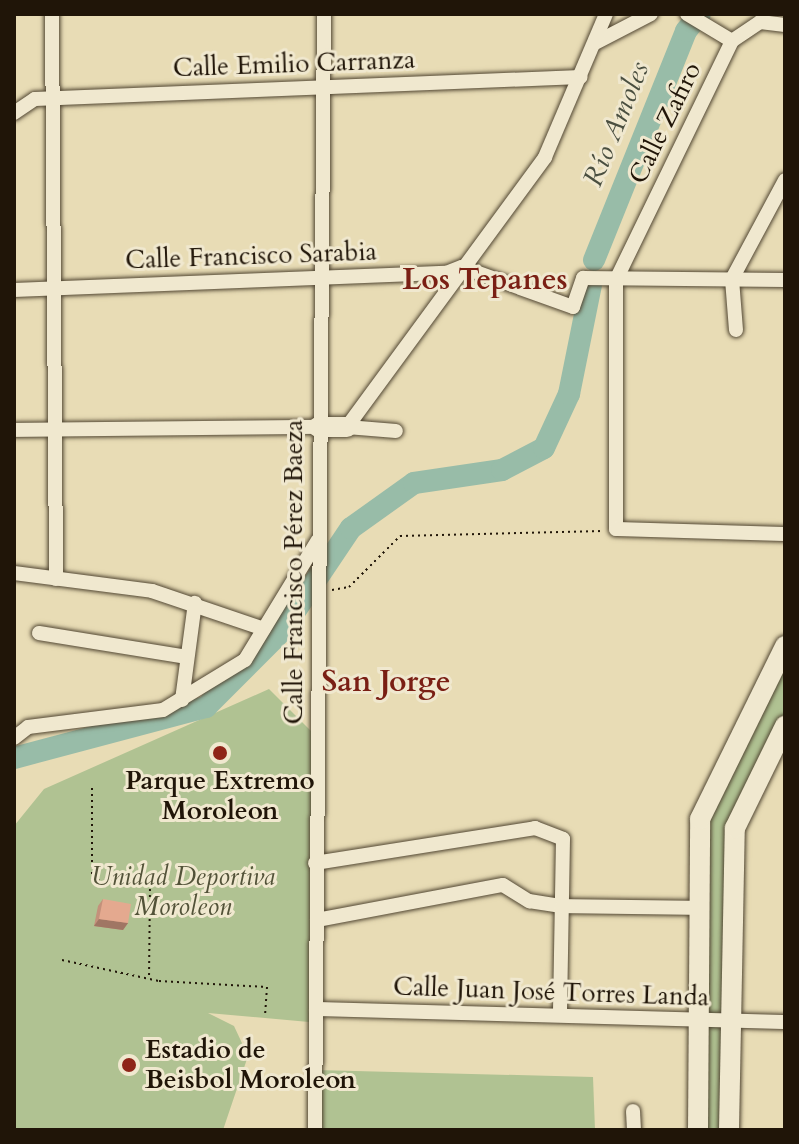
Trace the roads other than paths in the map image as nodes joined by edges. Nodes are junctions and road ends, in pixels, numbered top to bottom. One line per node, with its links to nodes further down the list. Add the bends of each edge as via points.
1 (52, 14): 12 (street)
2 (324, 14): 11 (street, Calle Francisco Pérez Baeza)
3 (606, 14): 9 (street)
4 (626, 14): 6 (street)
5 (687, 14): 8 (street)
6 (652, 15): 9 (street)
7 (785, 25): 8 (street, Calle Zafiro, via 760,22)
8 (732, 41): 18 (street, Calle Zafiro)
9 (595, 43): 10 (street)
10 (581, 77): 11 (street, Calle Emilio Carranza); 15 (street, via 545,157)
11 (324, 87): 12 (street, Calle Emilio Carranza); 16 (street, Calle Francisco Pérez Baeza)
12 (51, 99): 13 (street, Calle Emilio Carranza); 20 (street)
13 (14, 113)
14 (785, 180): 17 (street)
15 (462, 267): 16 (street, Calle Francisco Sarabia, via 446,273); 18 (street, Calle Francisco Sarabia, via 578,304 583,278); 24 (street)
16 (321, 276): 20 (street, Calle Francisco Sarabia); 23 (street, Calle Francisco Pérez Baeza)
17 (732, 279): 18 (street); 19 (street); 22 (street)
18 (613, 280): 28 (street, via 616,529)
19 (785, 280)
20 (57, 287): 21 (street, Calle Francisco Sarabia); 26 (street)
21 (14, 290)
22 (736, 330)
23 (318, 427): 24 (street); 26 (street); 29 (street, Calle Francisco Pérez Baeza)
24 (347, 427): 27 (street)
25 (14, 430): 26 (street)
26 (54, 430): 31 (street)
27 (396, 431)
28 (785, 534)
29 (318, 541): 33 (street); 40 (street, Calle Francisco Pérez Baeza)
30 (14, 573): 31 (street)
31 (56, 579): 32 (street)
32 (195, 603): 33 (street); 36 (street)
33 (264, 629): 37 (street, via 245,660)
34 (39, 633): 36 (street)
35 (785, 646): 42 (street, via 700,819)
36 (187, 657): 37 (street)
37 (182, 700): 39 (street, via 163,710 28,727)
38 (785, 726): 47 (street, via 735,828)
39 (14, 738)
40 (315, 863): 41 (street, via 535,828 563,839); 43 (street, Calle Francisco Pérez Baeza)
41 (562, 906): 42 (street); 43 (street, via 529,901 503,885); 45 (street)
42 (701, 908): 46 (street)
43 (317, 920): 44 (street, Calle Francisco Pérez Baeza)
44 (316, 1009): 45 (street, Calle Juan José Torres Landa); 50 (street, Calle Francisco Pérez Baeza)
45 (560, 1015): 46 (street, Calle Juan José Torres Landa)
46 (701, 1021): 47 (street, Calle Juan José Torres Landa); 52 (street)
47 (730, 1022): 48 (street, Calle Juan José Torres Landa); 53 (street)
48 (785, 1022)
49 (633, 1111): 51 (street)
50 (315, 1130)
51 (634, 1130)
52 (698, 1130)
53 (729, 1130)

